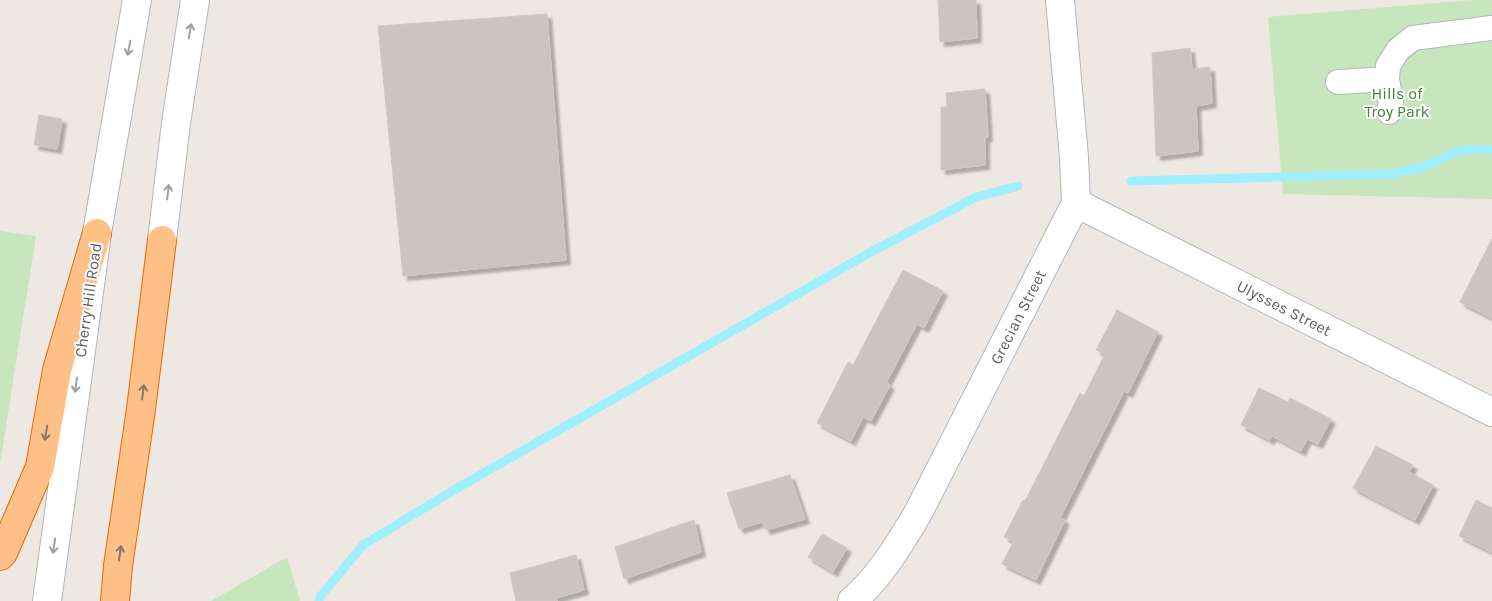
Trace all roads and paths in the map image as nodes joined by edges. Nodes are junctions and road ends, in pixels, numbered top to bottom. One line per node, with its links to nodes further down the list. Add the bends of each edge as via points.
1 (137, 0): 9 (street, Cherry Hill Road, one-way to 9)
2 (195, 0): 10 (street, one-way to 2)
3 (1060, 0): 8 (street, Grecian Street)
4 (1492, 28): 5 (street, via 1413,38 1398,50 1388,66)
5 (1387, 79): 6 (street); 7 (street)
6 (1338, 82)
7 (1389, 112)
8 (1076, 203): 11 (street, Ulysses Street); 15 (street, Grecian Street, via 918,514 888,561)
9 (97, 233): 12 (highway, one-way to 12, via 57,370 40,467); 13 (street, Cherry Hill Road, one-way to 13)
10 (162, 240): 14 (highway, one-way to 10)
11 (1492, 412)
12 (0, 556)
13 (47, 601)
14 (115, 601)
15 (852, 601)

